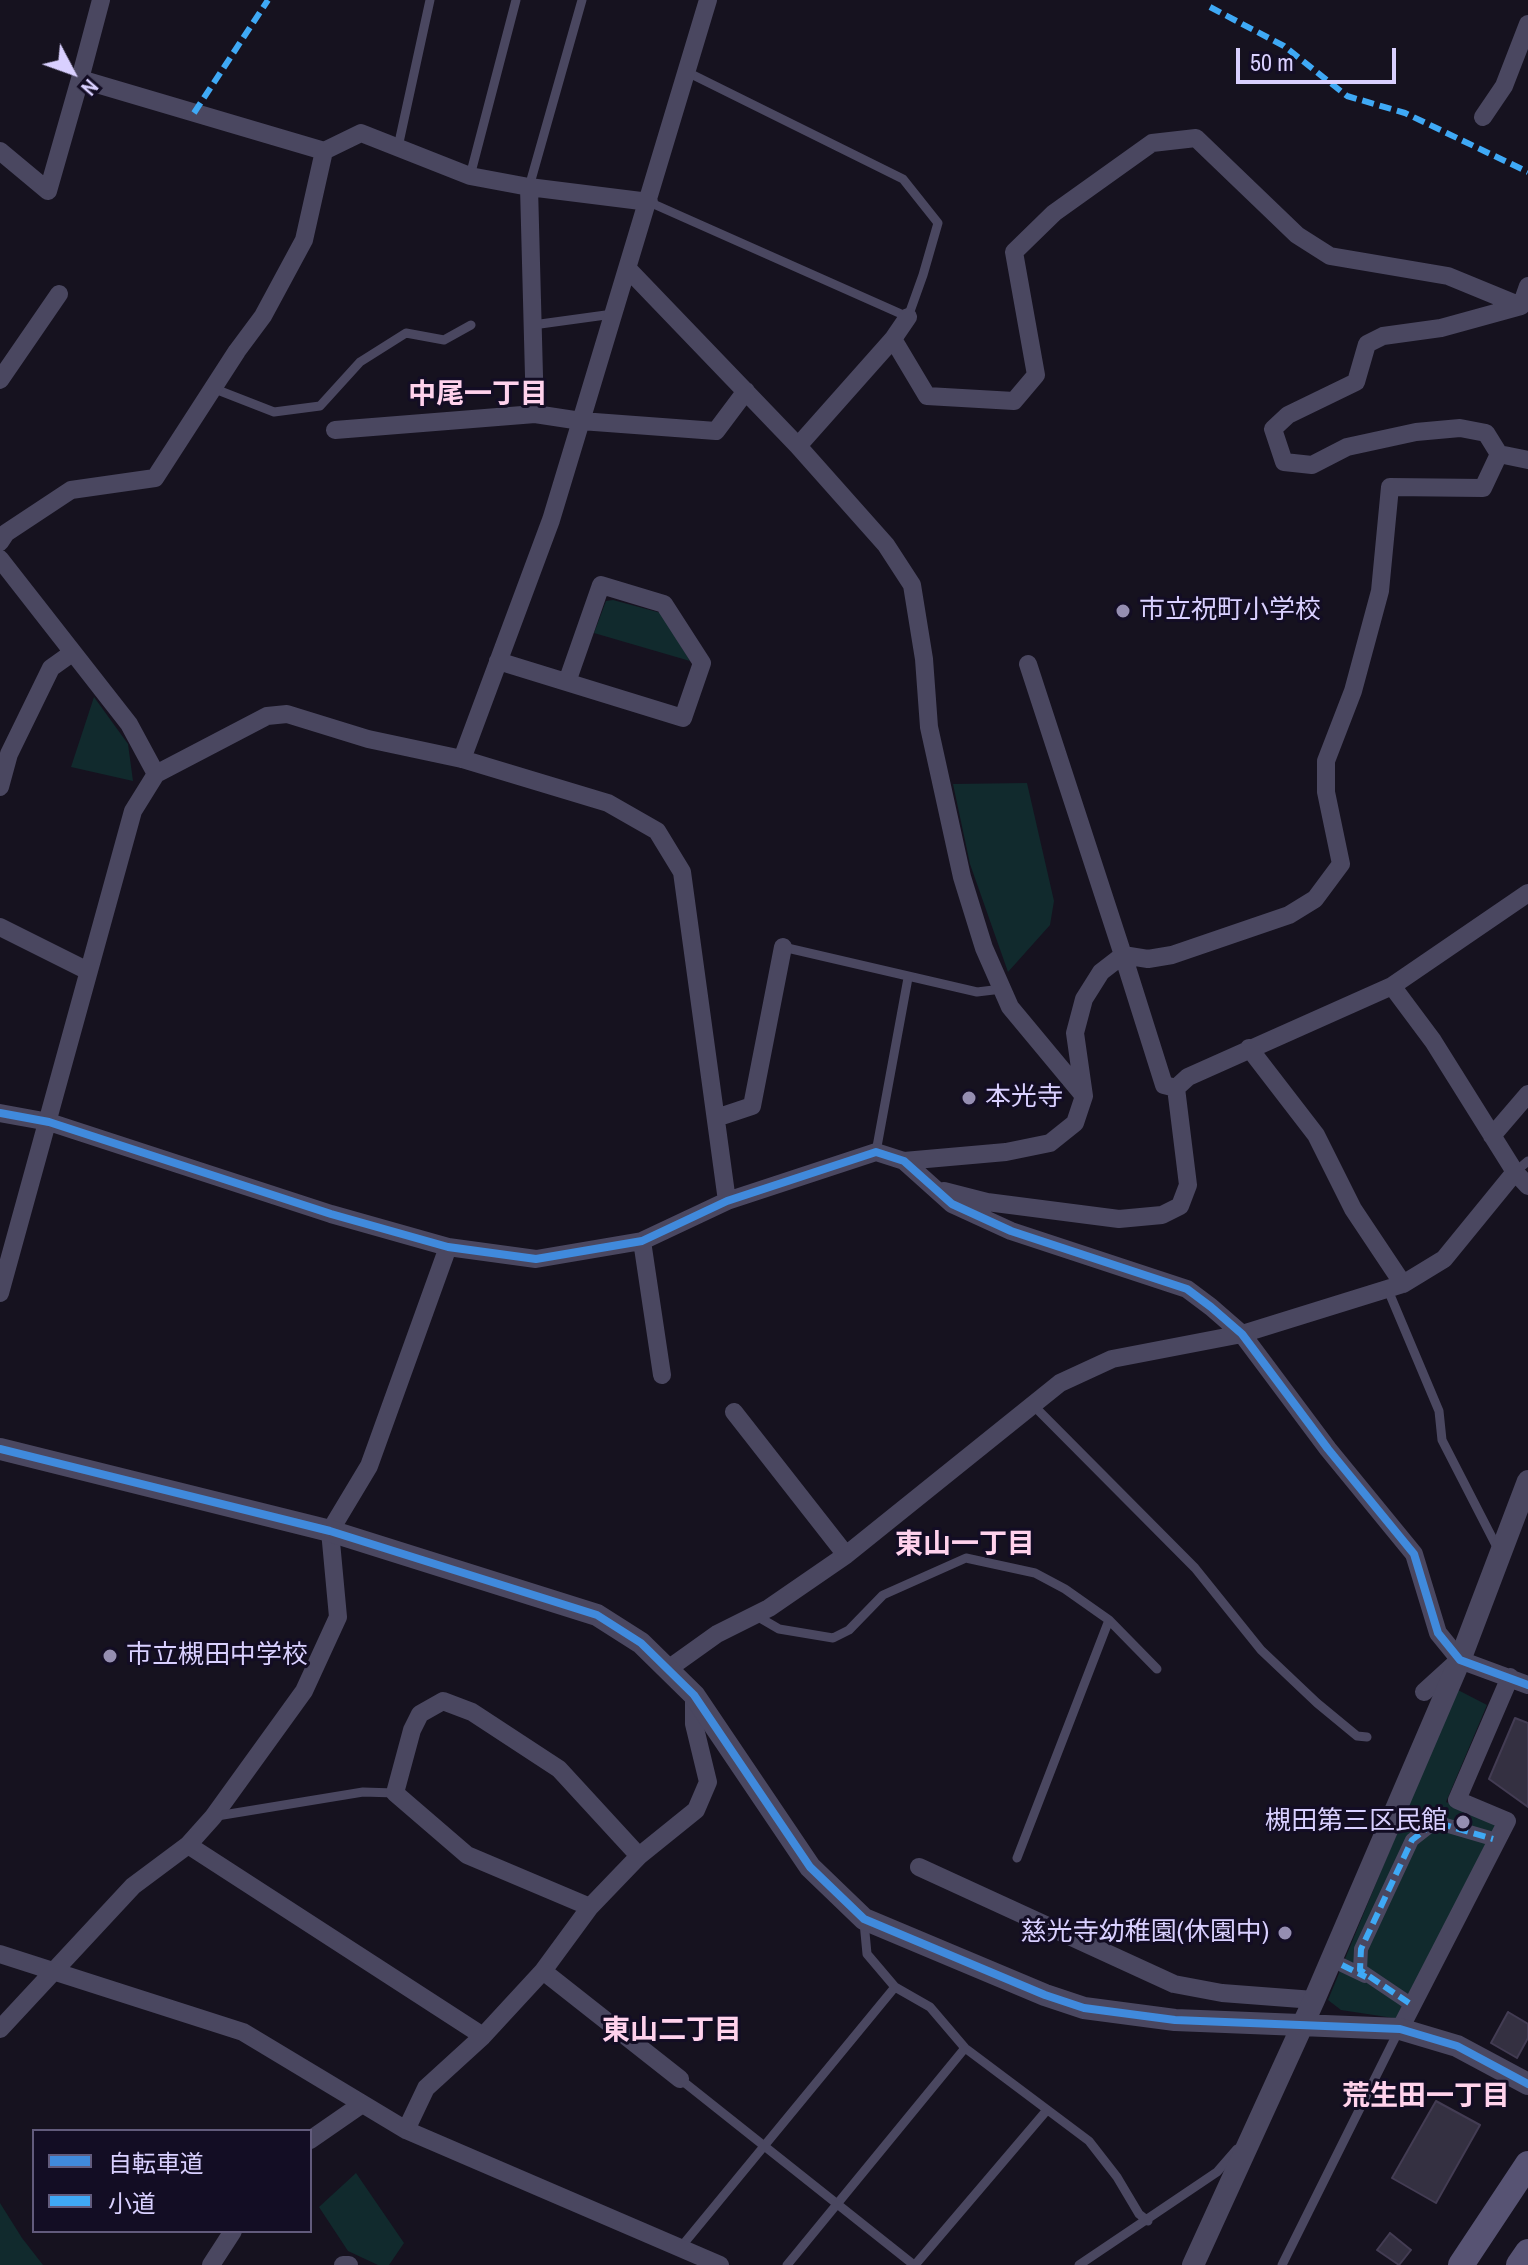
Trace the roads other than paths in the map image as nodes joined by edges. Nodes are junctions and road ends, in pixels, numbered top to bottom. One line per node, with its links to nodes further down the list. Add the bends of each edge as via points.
1 (101, 0): 8 (street)
2 (430, 0): 10 (lane)
3 (516, 0): 13 (lane)
4 (582, 0): 14 (lane)
5 (708, 0): 7 (street)
6 (1528, 24): 9 (street, via 1504,86)
7 (689, 73): 15 (street); 21 (lane, via 903,179 938,223)
8 (80, 79): 11 (street, via 48,191); 12 (street)
9 (1483, 117)
10 (398, 147): 12 (street, via 361,133); 13 (street)
11 (0, 151)
12 (324, 151): 26 (street, via 304,240)
13 (470, 176): 14 (street)
14 (529, 187): 15 (street); 23 (street)
15 (649, 202): 16 (street); 21 (lane)
16 (627, 268): 20 (street); 27 (street)
17 (1528, 286): 19 (street)
18 (59, 294): 25 (street)
19 (1521, 306): 24 (street, via 1448,276 1330,256 1297,235 1196,138 1152,143 1054,213 1014,252 1036,375 1014,401 927,396); 32 (street, via 1441,328 1383,336 1367,344 1356,382 1288,415 1273,429 1284,462 1312,465 1347,447 1460,428 1486,433)
20 (614, 313): 23 (lane); 29 (street)
21 (908, 317): 24 (street)
22 (471, 325): 26 (lane, via 444,340 406,333 360,362 320,406 274,412)
23 (533, 325): 28 (street)
24 (893, 339): 31 (street)
25 (0, 380)
26 (215, 389): 34 (street, via 155,478 71,490)
27 (746, 391): 29 (street, via 716,431); 31 (street)
28 (535, 414): 29 (street); 30 (street)
29 (581, 421): 37 (street, via 551,520)
30 (335, 430)
31 (798, 446): 50 (street, via 886,545 912,585 929,727 958,862)
32 (1499, 454): 33 (street); 46 (street, via 1483,488 1390,487 1380,591 1353,691 1326,761 1326,792 1341,864 1315,899 1289,915 1172,955)
33 (1528, 460)
34 (0, 542)
35 (0, 559): 36 (street)
36 (72, 653): 41 (street, via 129,724); 42 (street, via 51,668 9,754)
37 (498, 661): 39 (street); 40 (street)
38 (1028, 664): 46 (street)
39 (567, 682): 39 (street, via 683,718 702,663 664,604 601,585)
40 (462, 759): 41 (street, via 368,739 287,714 267,716); 56 (street, via 608,803 657,831 682,872)
41 (156, 774): 47 (street, via 133,811)
42 (0, 787)
43 (1528, 893): 49 (street)
44 (0, 927): 47 (street)
45 (783, 947): 48 (lane); 56 (street, via 752,1106)
46 (1123, 955): 52 (street, via 1164,1085); 54 (street, via 1101,972 1084,999 1075,1033)
47 (88, 971): 57 (street)
48 (908, 978): 50 (lane, via 977,992); 59 (lane)
49 (1392, 986): 51 (street); 58 (street)
50 (1002, 989): 54 (street, via 1010,1007)
51 (1249, 1048): 52 (street); 66 (street, via 1316,1135)
52 (1176, 1088): 62 (street, via 1188,1185 1180,1206 1162,1215 1119,1219 1062,1213)
53 (1528, 1094): 58 (street)
54 (1084, 1096): 60 (street, via 1075,1123 1050,1143)
55 (0, 1113): 57 (street)
56 (716, 1118): 63 (street)
57 (49, 1122): 65 (street); 67 (street)
58 (1492, 1136): 61 (street)
59 (876, 1152): 60 (street); 63 (street)
60 (904, 1161): 62 (street)
61 (1524, 1173): 66 (street, via 1444,1259)
62 (937, 1190): 68 (street, via 952,1204 1011,1231 1187,1289)
63 (727, 1201): 64 (street)
64 (642, 1241): 65 (street, via 536,1259); 69 (street)
65 (448, 1247): 74 (street, via 369,1466)
66 (1395, 1287): 68 (street); 75 (lane, via 1439,1411 1442,1440)
67 (0, 1293)
68 (1242, 1334): 70 (street, via 1112,1359 1060,1383); 79 (street, via 1414,1554 1438,1633)
69 (662, 1375)
70 (1032, 1404): 76 (street); 86 (lane, via 1195,1568 1261,1650 1357,1736)
71 (734, 1412): 76 (street)
72 (0, 1449): 74 (street)
73 (1528, 1481): 75 (street)
74 (330, 1531): 80 (street, via 597,1615 641,1643); 88 (street, via 338,1617 329,1641 304,1691)
75 (1499, 1551): 79 (street)
76 (846, 1555): 77 (street)
77 (755, 1615): 78 (lane, via 779,1629 833,1638 849,1630 883,1595 966,1558 1035,1573); 80 (street)
78 (1109, 1620): 81 (lane); 92 (lane)
79 (1460, 1660): 82 (street); 84 (street); 102 (street)
80 (668, 1669): 85 (street)
81 (1157, 1669)
82 (1510, 1677): 83 (street); 106 (street, via 1457,1800 1507,1821)
83 (1528, 1685)
84 (1424, 1692)
85 (694, 1695): 91 (street, via 694,1724 708,1782 696,1810); 95 (street, via 810,1867)
86 (1367, 1737)
87 (395, 1793): 88 (lane, via 363,1792); 91 (street, via 420,1714 443,1701 472,1712 559,1769); 94 (street, via 467,1855)
88 (213, 1817): 90 (street)
89 (1493, 1839): 100 (street, via 1435,1822 1412,1840 1361,1949 1360,1970)
90 (188, 1845): 98 (street, via 133,1886); 107 (street)
91 (639, 1856): 94 (street)
92 (1017, 1858)
93 (919, 1867): 102 (street, via 1174,1984)
94 (590, 1907): 99 (street)
95 (864, 1919): 101 (lane, via 867,1954); 104 (street, via 1084,2008 1175,2020)
96 (0, 1954): 98 (street)
97 (1342, 1965): 100 (street)
98 (53, 1971): 105 (street); 111 (street, via 243,2032)
99 (543, 1971): 107 (street); 109 (street)
100 (1369, 1978): 103 (street)
101 (895, 1987): 108 (lane, via 930,2007); 116 (lane)
102 (1314, 2000): 104 (street)
103 (1409, 2003)
104 (1301, 2026): 106 (street); 114 (street)
105 (0, 2029)
106 (1400, 2029): 110 (street, via 1457,2046); 129 (lane)
107 (483, 2036): 113 (street, via 426,2088)
108 (965, 2048): 112 (lane); 118 (lane)
109 (680, 2079): 116 (lane)
110 (1528, 2084)
111 (362, 2104): 113 (street); 115 (street)
112 (1047, 2110): 119 (lane, via 1089,2141); 126 (lane)
113 (406, 2130): 121 (street)
114 (1255, 2131): 119 (lane, via 1217,2172); 128 (street)
115 (312, 2139)
116 (764, 2148): 118 (lane); 121 (lane)
117 (1528, 2164): 130 (main road)
118 (836, 2204): 125 (lane); 126 (lane)
119 (1148, 2221): 127 (lane)
120 (232, 2233): 123 (street)
121 (681, 2247): 124 (street)
122 (1528, 2252): 131 (main road)
123 (211, 2265)
124 (720, 2265)
125 (787, 2265)
126 (915, 2265)
127 (1079, 2265)
128 (1193, 2265)
129 (1282, 2265)
130 (1461, 2265)
131 (1519, 2265)

